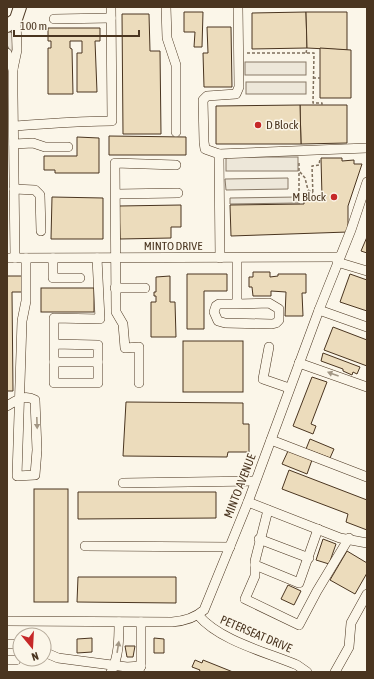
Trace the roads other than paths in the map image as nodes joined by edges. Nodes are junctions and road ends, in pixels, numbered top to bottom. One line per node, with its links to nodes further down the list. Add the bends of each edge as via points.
1 (111, 7): 5 (street)
2 (166, 7): 11 (street, via 167,38 176,65)
3 (238, 7): 15 (street, via 239,87 236,94 207,96 203,100 205,149)
4 (19, 14): 8 (street)
5 (111, 18): 6 (street); 10 (street, via 112,121 69,121 60,124)
6 (54, 19)
7 (7, 53): 8 (street)
8 (14, 69): 9 (street)
9 (10, 95): 10 (street)
10 (14, 126): 12 (street)
11 (176, 132)
12 (14, 144): 13 (street, via 33,143 45,147); 18 (street)
13 (68, 147)
14 (367, 148): 15 (street)
15 (219, 154): 27 (street)
16 (176, 165): 20 (street, via 115,163)
17 (367, 182): 29 (street, MINTO AVENUE)
18 (14, 189): 21 (street, via 35,190 40,195); 22 (street)
19 (178, 193): 20 (street)
20 (116, 194): 26 (street)
21 (41, 232)
22 (11, 258): 23 (street, MINTO DRIVE)
23 (26, 258): 24 (street, MINTO DRIVE); 45 (street)
24 (53, 258): 25 (street, MINTO DRIVE); 31 (street, via 54,278)
25 (97, 258): 26 (street, MINTO DRIVE); 37 (street, via 100,319 54,318)
26 (116, 258): 27 (street, MINTO DRIVE); 32 (street)
27 (220, 258): 28 (street, MINTO DRIVE)
28 (237, 258): 29 (street, MINTO DRIVE); 34 (street)
29 (338, 260): 30 (street, MINTO DRIVE); 35 (street, MINTO AVENUE)
30 (367, 271)
31 (80, 278)
32 (115, 288): 33 (street); 42 (street, via 116,312 123,324 125,348 138,347)
33 (145, 288)
34 (238, 304): 34 (street, via 216,306 214,312 218,321 276,324 279,320 279,309 269,303)
35 (319, 310): 36 (street); 41 (street, MINTO AVENUE)
36 (367, 327)
37 (54, 344): 39 (street); 40 (street, via 98,345)
38 (269, 347): 44 (street, via 263,378)
39 (54, 362): 40 (street); 40 (street, via 54,382 84,383 98,383)
40 (98, 362)
41 (299, 362): 43 (street, one-way to 41); 44 (street, MINTO AVENUE)
42 (139, 383)
43 (367, 387)
44 (289, 388): 47 (street, MINTO AVENUE)
45 (20, 398): 45 (street, one-way to 45, via 30,397 35,400 35,475 17,476); 46 (street)
46 (7, 406)
47 (270, 440): 48 (street); 49 (street, MINTO AVENUE)
48 (367, 477)
49 (255, 481): 50 (street); 51 (street, MINTO AVENUE)
50 (123, 483)
51 (248, 502): 52 (street); 58 (street, MINTO AVENUE)
52 (268, 510): 53 (street); 55 (street)
53 (318, 529): 54 (street, via 340,538); 59 (street)
54 (349, 538): 56 (street); 60 (street, via 299,625 245,599 255,576)
55 (259, 540): 59 (street); 60 (street)
56 (367, 543)
57 (85, 546): 58 (street)
58 (230, 547): 62 (street, MINTO AVENUE, via 210,599)
59 (309, 558): 60 (street, via 299,583)
60 (255, 565)
61 (367, 594): 70 (street, via 351,624 349,647)
62 (198, 615): 65 (street, via 185,621); 69 (street, PETERSEAT DRIVE, via 218,632)
63 (7, 621): 64 (street)
64 (119, 622): 65 (street); 67 (street, one-way to 64, via 119,638)
65 (141, 622): 68 (street)
66 (52, 655): 67 (street)
67 (113, 668): 68 (street)
68 (140, 669)
69 (307, 672)
70 (335, 672)

